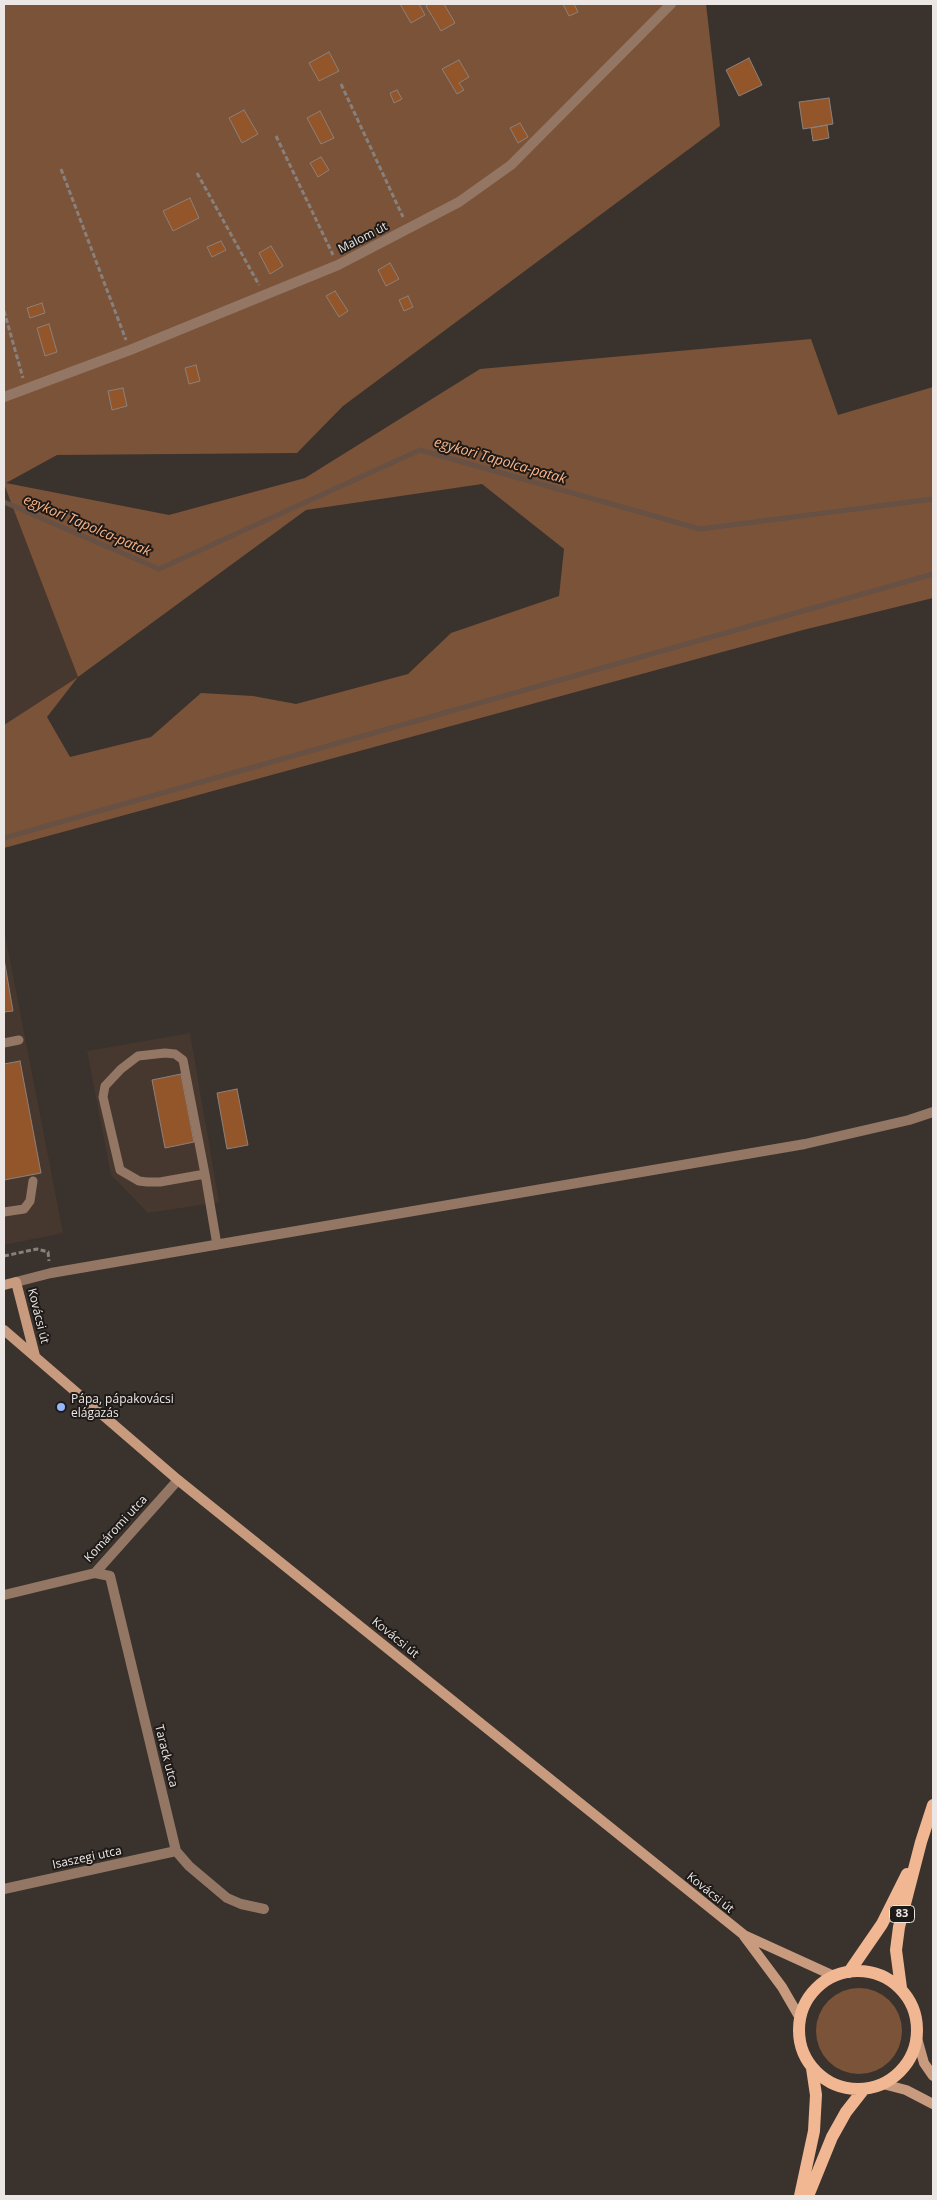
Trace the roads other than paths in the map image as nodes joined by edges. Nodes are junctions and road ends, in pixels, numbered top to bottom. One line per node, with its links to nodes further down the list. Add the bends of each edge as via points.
1 (671, 4): 2 (street, Malom út, via 511,165 459,202 338,265 130,350)
2 (4, 397)
3 (19, 1040): 4 (lane)
4 (4, 1043)
5 (933, 1112): 9 (street, via 805,1144)
6 (205, 1174): 6 (lane, via 147,1182 120,1170 103,1097 105,1086 138,1056 165,1053 175,1054 183,1060); 9 (lane)
7 (33, 1181): 8 (lane, via 30,1201 24,1209)
8 (4, 1212)
9 (216, 1245): 10 (street)
10 (16, 1282): 11 (street); 13 (street, Kovácsi út)
11 (4, 1284)
12 (4, 1330): 13 (street, Kovácsi út)
13 (35, 1356): 14 (street, Kovácsi út)
14 (178, 1480): 15 (street, Komáromi utca); 22 (street, Kovácsi út)
15 (95, 1573): 16 (street, Komáromi utca); 19 (street, Tarack utca, via 110,1576)
16 (4, 1596)
17 (933, 1805): 18 (main road, 83)
18 (921, 1842): 23 (main road, 83, via 882,1924); 25 (main road, 83, via 899,1927 896,1950)
19 (176, 1851): 20 (street, Isaszegi utca); 21 (street, Tarack utca, via 227,1898)
20 (4, 1889)
21 (264, 1909)
22 (744, 1936): 24 (street, Kovácsi út); 26 (street, Kovácsi út, via 782,1987)
23 (849, 1972): 24 (main road, 83); 25 (main road, 83, via 877,1974)
24 (834, 1976): 26 (main road, 83, via 812,1993)
25 (901, 1988): 27 (main road, 83, via 915,2011)
26 (800, 2018): 28 (main road, 83, via 802,2049)
27 (917, 2038): 29 (street, via 924,2063); 30 (main road, 83, via 906,2066)
28 (812, 2068): 31 (main road, 83, via 841,2087); 33 (main road, 83, via 816,2095 814,2131)
29 (933, 2076)
30 (883, 2084): 31 (main road, 83); 32 (street, via 906,2090)
31 (864, 2089): 34 (main road, via 832,2138)
32 (933, 2104)
33 (800, 2196)
34 (808, 2196)

